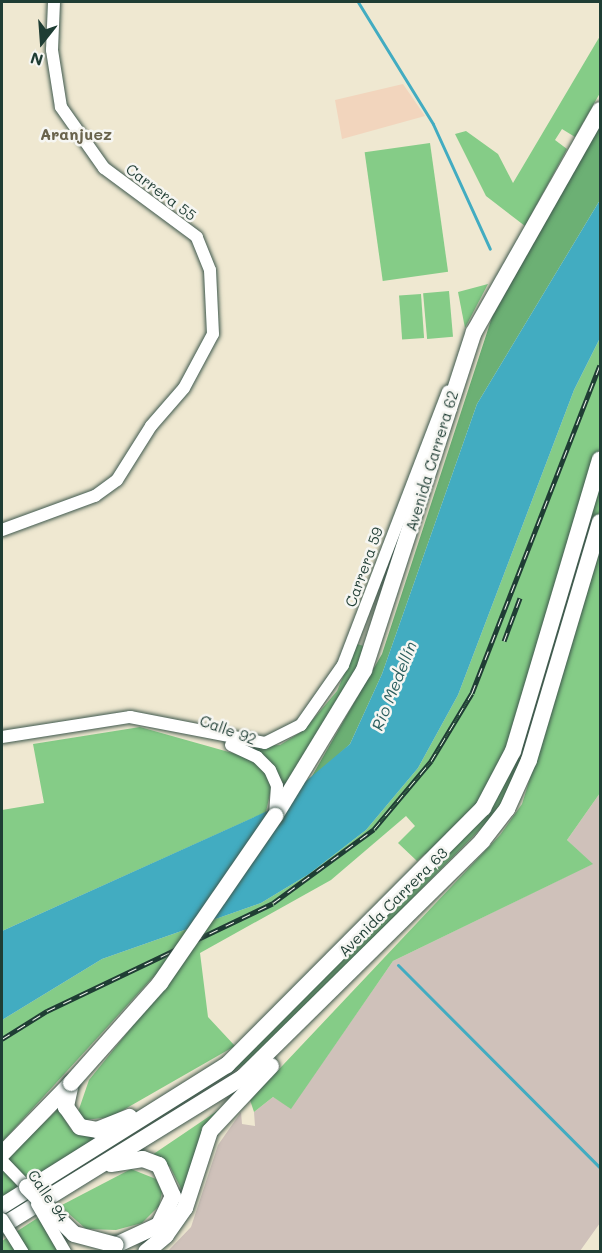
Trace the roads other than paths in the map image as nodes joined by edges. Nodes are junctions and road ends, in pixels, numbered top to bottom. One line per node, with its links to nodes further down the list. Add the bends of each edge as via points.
1 (54, 2): 6 (main road, Carrera 55, via 53,61 61,107 105,168 197,237 210,270 213,334 184,388 151,426 117,480 96,496)
2 (600, 110): 3 (highway, Avenida Carrera 62)
3 (467, 349): 8 (main road, Carrera 59, via 423,446 333,683 291,733 265,742); 9 (highway, Avenida Carrera 62, via 392,589 351,697)
4 (600, 460): 11 (highway, Avenida Carrera 63, via 513,751 492,797 440,856)
5 (600, 522): 10 (highway, Avenida Carrera 63, via 529,760 507,809 482,842)
6 (2, 530)
7 (2, 737): 8 (main road, Calle 92, via 124,717 159,722)
8 (235, 743): 9 (main road, Calle 92, via 270,770 278,796)
9 (275, 816): 12 (highway, bridge, via 160,983)
10 (315, 1010): 15 (highway, Avenida Carrera 63, via 234,1084); 22 (highway, via 220,1117 201,1150 181,1216)
11 (204, 1082): 12 (highway, via 114,1124 90,1131 74,1124 66,1107); 17 (highway, Avenida Carrera 63)
12 (71, 1083): 13 (highway)
13 (2, 1154)
14 (2, 1161): 16 (main road, Calle 94)
15 (93, 1170): 16 (highway, bridge, via 143,1159 159,1165 171,1184 171,1207 159,1226 116,1245 74,1234); 19 (highway, Avenida Carrera 63)
16 (27, 1187): 21 (main road, Calle 94, bridge)
17 (2, 1206)
18 (2, 1219): 20 (main road, bridge)
19 (2, 1226)
20 (24, 1251)
21 (65, 1251)
22 (146, 1251)

